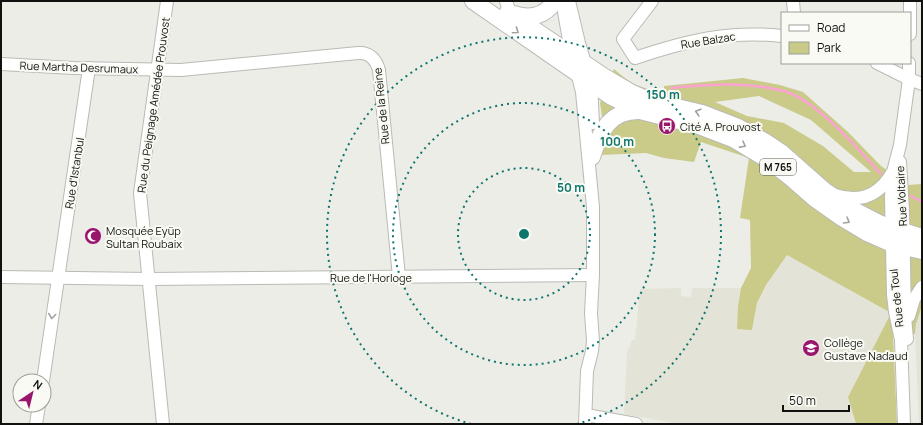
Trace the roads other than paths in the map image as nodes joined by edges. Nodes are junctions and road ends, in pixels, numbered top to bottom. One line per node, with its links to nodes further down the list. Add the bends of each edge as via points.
1 (167, 1): 19 (street, Rue du Peignage Amédée Prouvost)
2 (473, 1): 20 (main road, M 765, one-way to 20)
3 (492, 1): 10 (main road, M 765)
4 (555, 1): 10 (main road, via 546,11 528,17)
5 (562, 1): 14 (street)
6 (569, 1): 20 (street)
7 (652, 1): 13 (street, Rue Balzac, via 623,39 635,58 678,44 708,38 742,35)
8 (794, 1): 11 (street)
9 (910, 1): 12 (street)
10 (508, 7): 14 (main road, M 765)
11 (794, 12)
12 (910, 12)
13 (781, 36)
14 (572, 55): 20 (main road, M 765)
15 (1, 64): 18 (street, Rue Martha Desrumaux)
16 (879, 64): 21 (street)
17 (909, 64): 21 (street, Rue Voltaire)
18 (89, 68): 19 (street, Rue Martha Desrumaux); 35 (street, Rue d'Istanbul)
19 (157, 70): 34 (street, Rue de la Reine, via 181,70 358,53 372,57 379,70); 36 (street, Rue du Peignage Amédée Prouvost, via 141,190)
20 (585, 75): 23 (main road, M 765, via 620,102); 25 (street, via 593,125); 27 (street, via 582,92); 28 (main road, M 765, one-way to 20, via 787,157 752,134 724,120 651,101)
21 (909, 80): 22 (street); 24 (street, Rue Voltaire)
22 (922, 84)
23 (640, 111): 25 (main road, via 623,112 611,120 603,128); 30 (main road, M 765, one-way to 30, via 721,133 775,165 835,214 870,234)
24 (900, 145): 26 (street, Rue Voltaire); 30 (street, Rue Voltaire)
25 (592, 157): 27 (street)
26 (893, 172): 28 (street, via 882,188 871,195 848,198); 30 (street, Rue Voltaire, via 891,197)
27 (591, 180): 32 (street)
28 (825, 191): 30 (main road, M 765)
29 (922, 237): 30 (main road, M 765)
30 (898, 238): 31 (main road, M 765); 38 (street, Rue de Toul); 45 (street, Rue de Toul, via 895,312 901,340)
31 (922, 251)
32 (593, 275): 34 (street, Rue de l'Horloge); 41 (street, via 593,335 587,371)
33 (1, 277): 35 (street, Rue de l'Horloge)
34 (399, 277): 36 (street, Rue de l'Horloge)
35 (58, 278): 36 (street, Rue de l'Horloge); 39 (street, Rue d'Istanbul, one-way to 39)
36 (149, 279): 43 (street, Rue du Peignage Amédée Prouvost)
37 (922, 287): 38 (street, Rue de Toul, via 910,309)
38 (907, 333): 46 (street, Rue de Toul)
39 (43, 373)
40 (38, 413): 42 (street)
41 (585, 419): 44 (street)
42 (36, 424)
43 (163, 424)
44 (636, 424)
45 (904, 424)
46 (911, 424)

